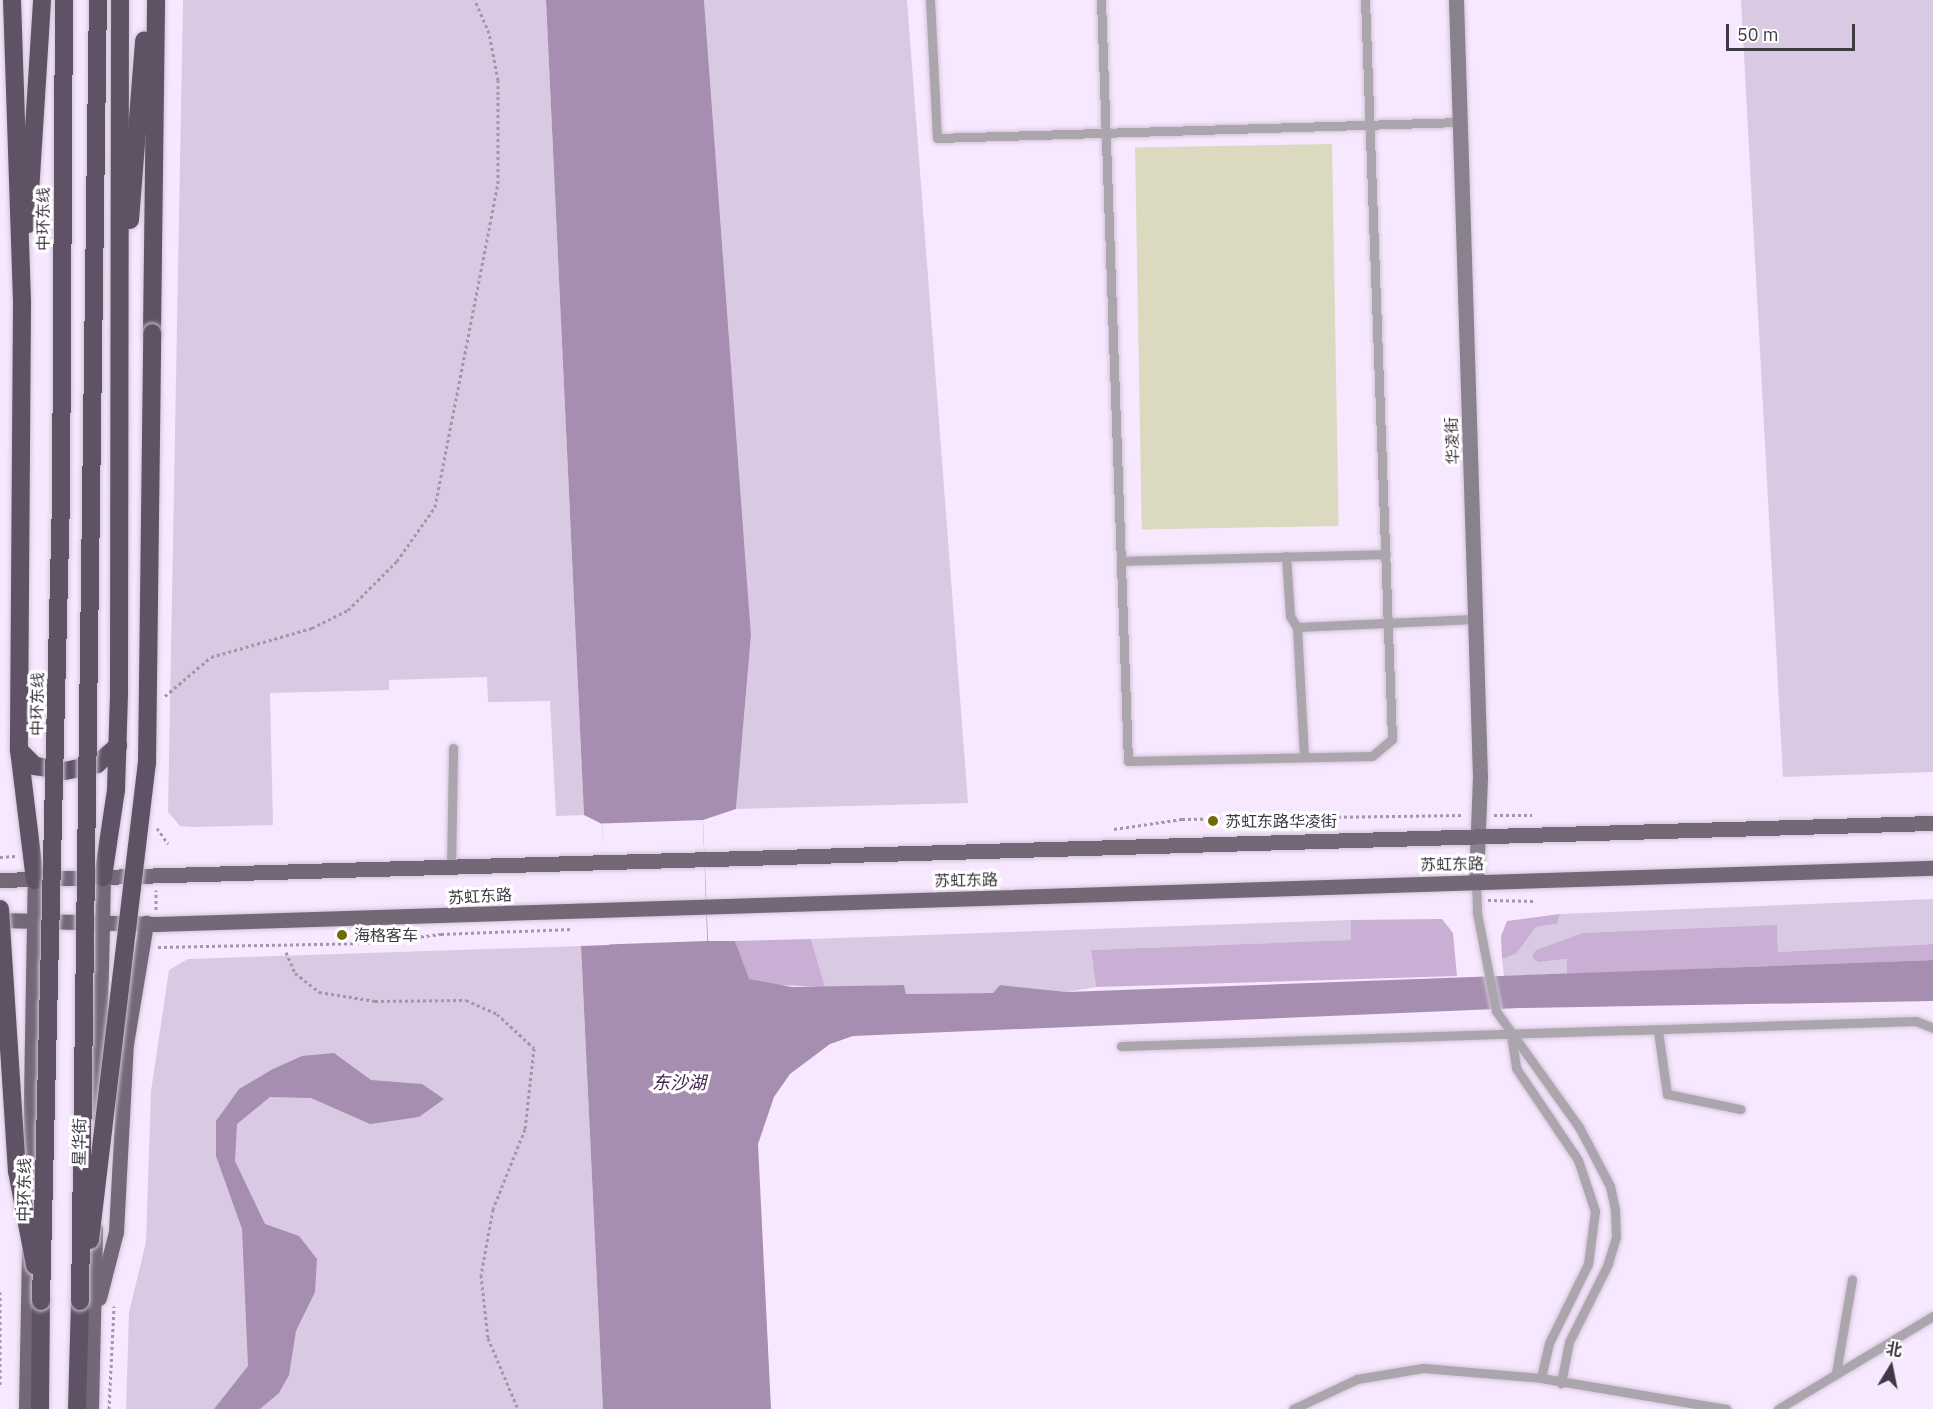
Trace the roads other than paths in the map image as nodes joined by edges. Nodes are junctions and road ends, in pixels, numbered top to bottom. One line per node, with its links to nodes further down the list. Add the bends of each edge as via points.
1 (1, 0): 13 (highway)
2 (12, 0): 17 (highway)
3 (42, 0): 17 (highway)
4 (64, 0): 49 (highway, 中环东线, bridge, via 61,500)
5 (98, 0): 48 (highway, bridge)
6 (120, 0): 18 (highway)
7 (148, 0): 18 (highway)
8 (156, 0): 48 (highway, bridge, via 147,764 141,845 106,1066 100,1173)
9 (930, 0): 16 (lane, via 937,138)
10 (1101, 0): 16 (lane)
11 (1365, 0): 15 (lane)
12 (1456, 0): 14 (street, 华凌街)
13 (0, 13)
14 (1460, 122): 15 (lane); 22 (street, 华凌街)
15 (1372, 126): 16 (lane); 19 (lane)
16 (1107, 134): 21 (lane)
17 (22, 304): 27 (highway)
18 (120, 320): 25 (highway)
19 (1386, 554): 20 (lane); 23 (lane)
20 (1286, 556): 21 (lane); 24 (lane, via 1290,616)
21 (1122, 561): 28 (lane, via 1128,761)
22 (1475, 619): 23 (lane); 30 (street, 华凌街, via 1480,777 1474,814)
23 (1388, 622): 24 (lane); 28 (lane, via 1388,747 1372,756)
24 (1298, 627): 28 (lane)
25 (118, 746): 27 (highway, via 97,764 65,771 35,766); 33 (highway, via 111,844)
26 (453, 748): 31 (lane)
27 (19, 750): 35 (highway)
28 (1304, 755)
29 (1933, 823): 30 (main road, 苏虹东路)
30 (1476, 838): 31 (main road, 苏虹东路); 36 (street, 华凌街)
31 (451, 868): 33 (main road, 苏虹东路)
32 (1933, 868): 36 (main road, 苏虹东路)
33 (103, 877): 35 (main road, 苏虹东路); 40 (main road, 星华街)
34 (0, 880): 35 (main road, 苏虹东路)
35 (35, 880): 38 (main road)
36 (1476, 881): 41 (main road, 苏虹东路); 44 (lane, via 1496,1011)
37 (0, 909): 49 (highway, bridge, via 17,1171)
38 (35, 919): 39 (main road, 苏虹东路); 40 (main road, 苏虹东路); 55 (main road)
39 (0, 920)
40 (101, 922): 41 (main road, 苏虹东路); 51 (main road, 星华街)
41 (146, 923): 51 (main road, via 126,1044 116,1232)
42 (1933, 1028): 43 (lane, via 1916,1021)
43 (1658, 1030): 44 (lane); 46 (lane, via 1667,1094)
44 (1511, 1035): 45 (lane); 53 (lane, via 1516,1068 1578,1160 1596,1211 1588,1264 1548,1343); 54 (lane, via 1536,1061 1554,1097 1579,1127 1610,1186 1615,1210 1611,1255 1569,1342)
45 (1121, 1046)
46 (1740, 1109)
47 (1852, 1279): 52 (lane)
48 (80, 1300): 57 (highway)
49 (41, 1301): 56 (highway, 中环东线)
50 (1933, 1316): 52 (lane)
51 (93, 1324): 58 (main road, 星华街)
52 (1836, 1373): 61 (lane)
53 (1541, 1378): 54 (lane); 59 (lane, via 1422,1368 1357,1378)
54 (1561, 1383): 60 (lane)
55 (26, 1409)
56 (40, 1409)
57 (77, 1409)
58 (91, 1409)
59 (1293, 1409)
60 (1726, 1409)
61 (1778, 1409)

